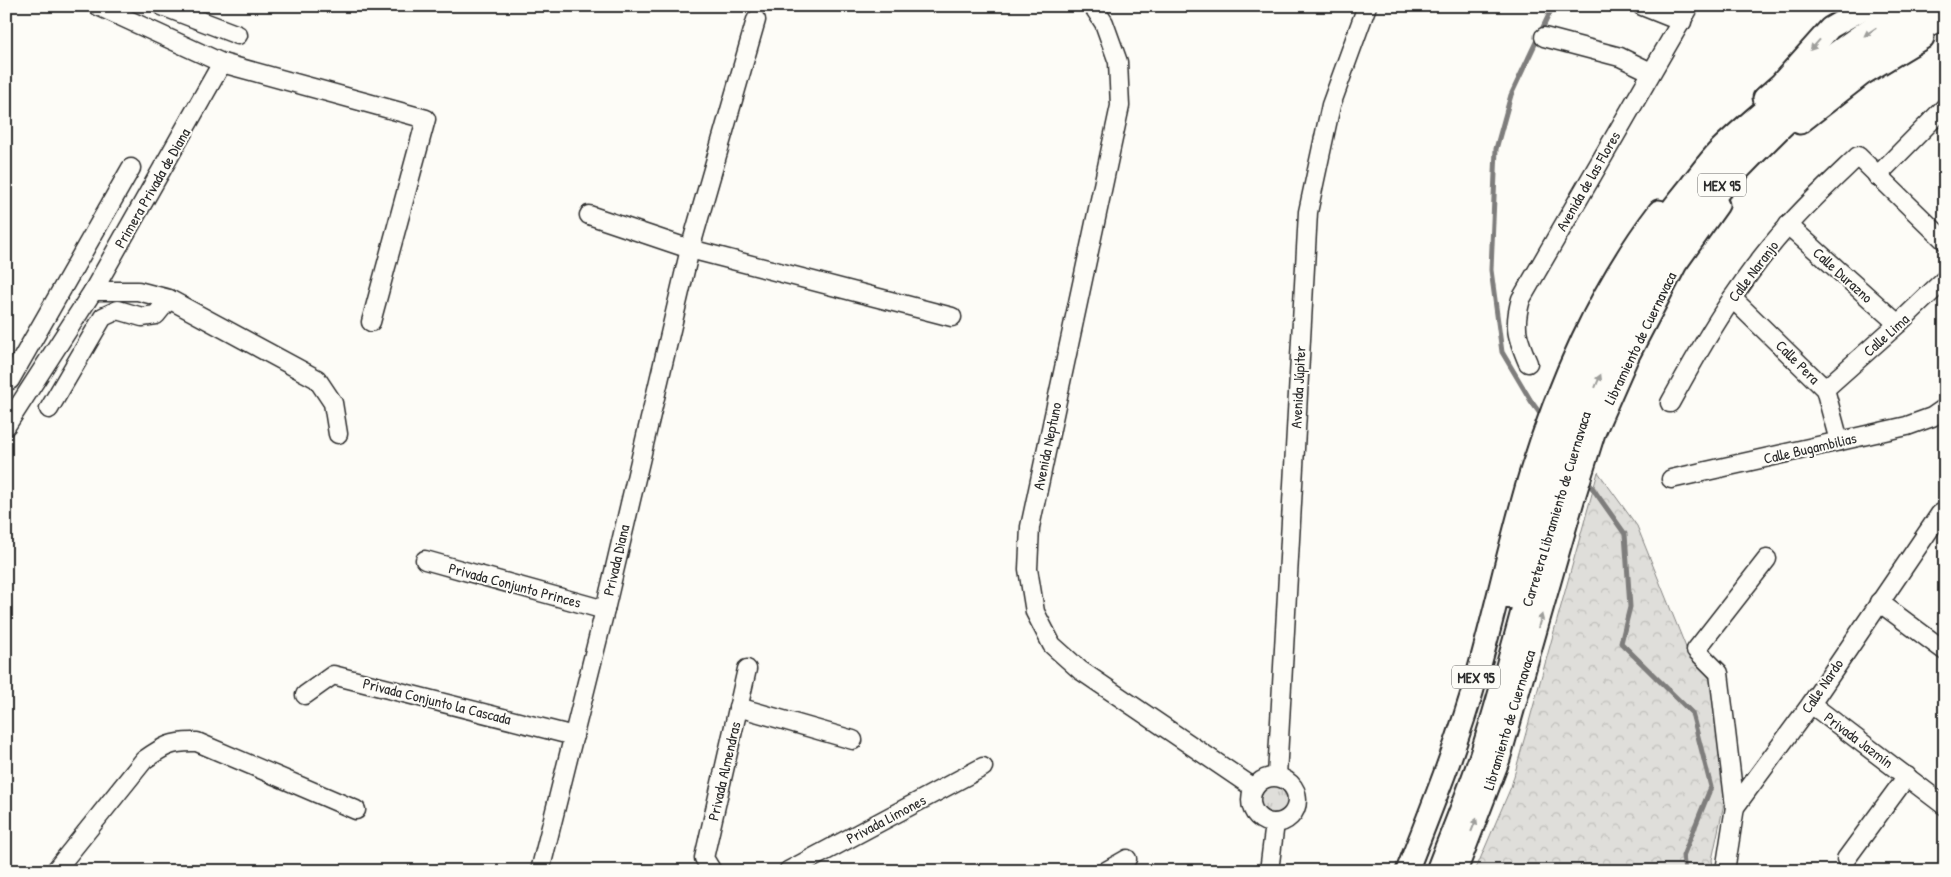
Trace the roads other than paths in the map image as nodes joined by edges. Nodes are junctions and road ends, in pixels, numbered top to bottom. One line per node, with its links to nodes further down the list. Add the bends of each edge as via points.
1 (98, 6): 15 (street)
2 (162, 6): 13 (street)
3 (1092, 6): 58 (street, Avenida Neptuno, via 1104,23 1118,62 1120,106 1030,527 1028,569 1035,612 1052,645 1080,670)
4 (1367, 6): 56 (street, Avenida Júpiter, via 1331,105 1308,212)
5 (1642, 6): 11 (street)
6 (1690, 6): 11 (street, Avenida de las Flores)
7 (1868, 6): 38 (main road, MEX 95, one-way to 38, via 1830,28 1781,83 1725,130 1639,237 1607,290)
8 (1911, 6): 38 (highway, Carretera Libramiento de Cuernavaca / MEX 95, one-way to 38, via 1840,51 1790,91 1721,151 1679,202 1649,243 1596,342)
9 (1945, 15): 38 (highway, Carretera Libramiento de Cuernavaca / MEX 95, one-way to 9, via 1634,305 1664,256 1705,204 1799,108 1854,64)
10 (756, 20): 23 (street, Privada Diana)
11 (1682, 22): 16 (street, Avenida de las Flores)
12 (1945, 28): 38 (main road, Libramiento de Cuernavaca / MEX 95, via 1863,74 1808,116 1757,164 1713,211 1676,264 1627,358)
13 (238, 35)
14 (1544, 37): 16 (street, via 1620,57)
15 (222, 63): 25 (street, Primera Privada de Diana); 29 (street, via 426,119)
16 (1651, 72): 31 (street, Avenida de las Flores, via 1521,299 1516,314 1517,336)
17 (1945, 108): 19 (street)
18 (131, 168): 32 (street, via 10,380)
19 (1877, 176): 21 (street, Calle Naranjo, via 1858,156); 22 (street)
20 (589, 215): 23 (street)
21 (1788, 226): 26 (street, Calle Naranjo); 30 (street, Calle Durazno)
22 (1945, 241)
23 (690, 249): 28 (street); 47 (street, Privada Diana)
24 (1945, 279): 30 (street, Calle Lima)
25 (93, 291): 27 (street, via 138,291); 37 (street, Primera Privada de Diana)
26 (1732, 298): 33 (street, Calle Pera); 34 (street, Calle Naranjo)
27 (170, 299): 36 (street, via 156,316 142,317 118,310 103,317); 39 (street, via 317,379 333,404)
28 (952, 317)
29 (371, 322)
30 (1898, 324): 33 (street, Calle Lima)
31 (1528, 363)
32 (6, 381)
33 (1825, 389): 40 (street, Calle Pera)
34 (1670, 403)
35 (1945, 408): 40 (street, Calle Bugambilias, via 1932,417 1907,426)
36 (49, 409)
37 (7, 422)
38 (1572, 422): 42 (highway, Carretera Libramiento de Cuernavaca / MEX 95)
39 (338, 434)
40 (1839, 441): 41 (street, Calle Bugambilias)
41 (1671, 479)
42 (1551, 487): 71 (main road, MEX 95, via 1478,672 1456,744); 72 (highway, Carretera Libramiento de Cuernavaca / MEX 95, via 1468,750); 73 (highway, Carretera Libramiento de Cuernavaca / MEX 95, via 1483,754); 74 (main road, Libramiento de Cuernavaca / MEX 95, one-way to 42, via 1500,759)
43 (1945, 511): 46 (street, Calle Nardo)
44 (1767, 559): 60 (street, via 1696,650 1719,673)
45 (425, 560): 47 (street, Privada Conjunto Princes)
46 (1879, 602): 48 (street); 51 (street, Calle Nardo)
47 (605, 610): 53 (street, Privada Diana)
48 (1945, 651)
49 (747, 669): 52 (street, Privada Almendras)
50 (305, 695): 53 (street, Privada Conjunto la Cascada, via 333,675)
51 (1811, 704): 57 (street, Privada Jazmín); 60 (street, Calle Nardo)
52 (738, 708): 54 (street); 67 (street, Privada Almendras, via 704,858)
53 (574, 736): 66 (street, Privada Diana)
54 (853, 740)
55 (983, 768): 68 (street, Privada Limones)
56 (1277, 776): 58 (street, via 1260,781); 62 (street, via 1292,785 1298,801 1291,817)
57 (1907, 776): 59 (street, Privada Jazmín); 64 (street, Privada Jazmín)
58 (1254, 788): 62 (street, via 1251,804 1254,812 1259,818)
59 (1945, 806)
60 (1734, 807): 75 (street, Calle Nardo)
61 (356, 810): 65 (street, via 196,742 180,741 163,746 144,760)
62 (1275, 823): 70 (street)
63 (1127, 859): 69 (street)
64 (1846, 859)
65 (55, 871)
66 (540, 871)
67 (712, 871)
68 (788, 871)
69 (1106, 871)
70 (1269, 871)
71 (1407, 871)
72 (1420, 871)
73 (1439, 871)
74 (1456, 871)
75 (1725, 871)

